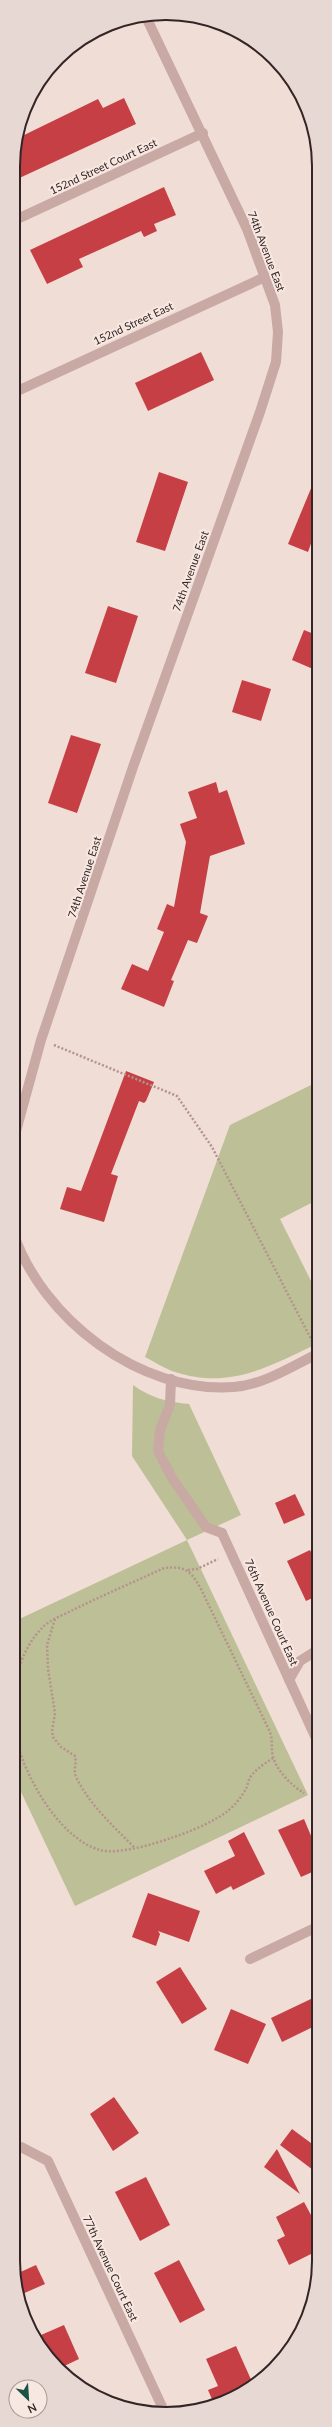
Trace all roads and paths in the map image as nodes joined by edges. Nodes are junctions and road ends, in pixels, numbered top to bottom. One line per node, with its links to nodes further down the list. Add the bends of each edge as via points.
1 (148, 21): 2 (street, 74th Avenue East)
2 (203, 133): 3 (street, 152nd Street Court East); 4 (street, 74th Avenue East, via 247,229)
3 (20, 218)
4 (265, 277): 5 (street, 152nd Street East); 6 (street, 74th Avenue East, via 274,305 278,332 276,362 133,767)
5 (20, 390)
6 (42, 1040): 7 (street, 74th Avenue East); 9 (path, via 177,1096 212,1147)
7 (20, 1117)
8 (20, 1248): 11 (street, via 32,1276 73,1323 109,1351 147,1371)
9 (312, 1340)
10 (312, 1357): 11 (street, via 252,1384 235,1387 208,1387)
11 (171, 1379): 12 (street, 76th Avenue Court East, via 170,1405 160,1430 158,1451 166,1468 206,1527 222,1533)
12 (231, 1552): 13 (path, via 198,1569); 17 (street, 76th Avenue Court East)
13 (187, 1570): 14 (path, via 179,1567 164,1568); 20 (path, via 200,1589 270,1732)
14 (56, 1619): 16 (path, via 35,1636); 22 (path, via 47,1645 55,1713 54,1737 61,1747 75,1756 75,1776 87,1794 114,1828)
15 (312, 1653): 17 (street, via 300,1661)
16 (20, 1664)
17 (290, 1680): 18 (street, 76th Avenue Court East)
18 (312, 1729)
19 (20, 1747): 22 (path, via 36,1787 50,1812 61,1825 78,1839 100,1850 113,1851)
20 (273, 1758): 21 (path, via 290,1782); 22 (path, via 250,1776 246,1789 228,1811 171,1838)
21 (304, 1793)
22 (134, 1847)
23 (312, 1929): 24 (street)
24 (250, 1959)
25 (21, 2147): 26 (street, 77th Avenue Court East, via 48,2161)
26 (163, 2407)

